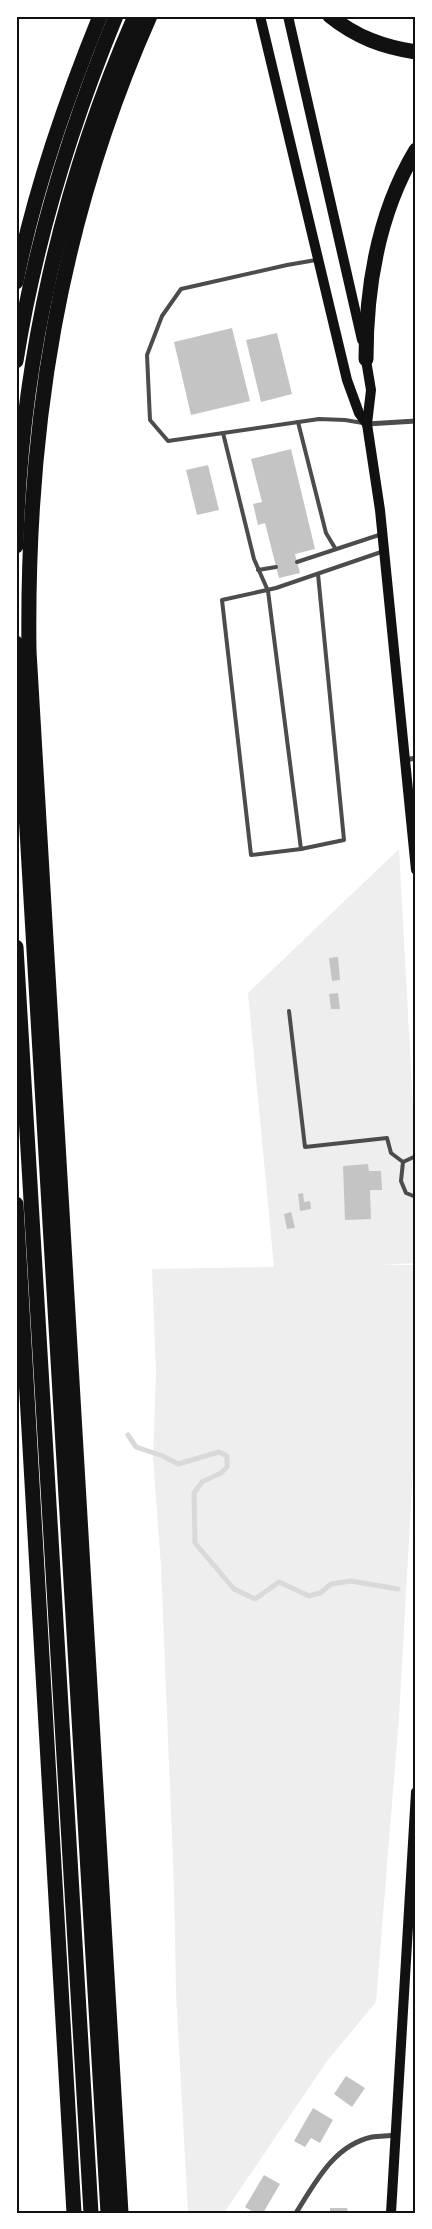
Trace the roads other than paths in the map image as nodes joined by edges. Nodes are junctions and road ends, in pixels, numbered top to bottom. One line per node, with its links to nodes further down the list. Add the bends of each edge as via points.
1 (100, 16): 11 (highway, via 45,169)
2 (116, 16): 13 (highway, via 59,173 31,281)
3 (135, 16): 19 (highway, via 85,145 55,254 34,356 25,422)
4 (150, 16): 43 (highway, via 98,149 79,212 58,303 38,423 28,593)
5 (260, 16): 10 (main road)
6 (288, 16): 12 (main road)
7 (330, 16): 8 (highway, via 380,45)
8 (416, 52)
9 (416, 150): 12 (highway, via 396,187 380,235 367,307)
10 (318, 260): 16 (main road, via 347,380 359,413); 17 (lane, via 181,289 162,316 147,356 150,420 168,441)
11 (16, 282)
12 (366, 359): 16 (main road, via 371,390)
13 (16, 361)
14 (416, 421): 16 (street)
15 (298, 422): 16 (lane, via 328,419); 17 (lane); 20 (lane, via 326,533)
16 (367, 424): 18 (main road)
17 (222, 433): 24 (lane)
18 (382, 534): 20 (lane); 21 (main road)
19 (16, 546)
20 (335, 548): 22 (lane)
21 (384, 551): 25 (lane); 29 (main road)
22 (297, 562)
23 (276, 567): 24 (lane)
24 (258, 570): 26 (lane)
25 (318, 574): 26 (lane); 30 (lane, via 344,840)
26 (268, 591): 30 (lane); 30 (lane, via 222,600 251,855)
27 (16, 643): 42 (highway)
28 (416, 758): 29 (street)
29 (405, 760): 31 (main road)
30 (301, 849)
31 (416, 870)
32 (16, 947): 41 (highway)
33 (289, 1011): 35 (lane, via 305,1147 387,1138 391,1154)
34 (416, 1156): 35 (lane)
35 (403, 1162): 36 (lane, via 401,1182 406,1193)
36 (416, 1197)
37 (16, 1204): 40 (highway)
38 (416, 1792): 39 (main road)
39 (396, 2135): 44 (street, via 372,2137 344,2149 321,2175); 45 (main road)
40 (74, 2213)
41 (90, 2213)
42 (108, 2213)
43 (121, 2213)
44 (296, 2213)
45 (391, 2213)

